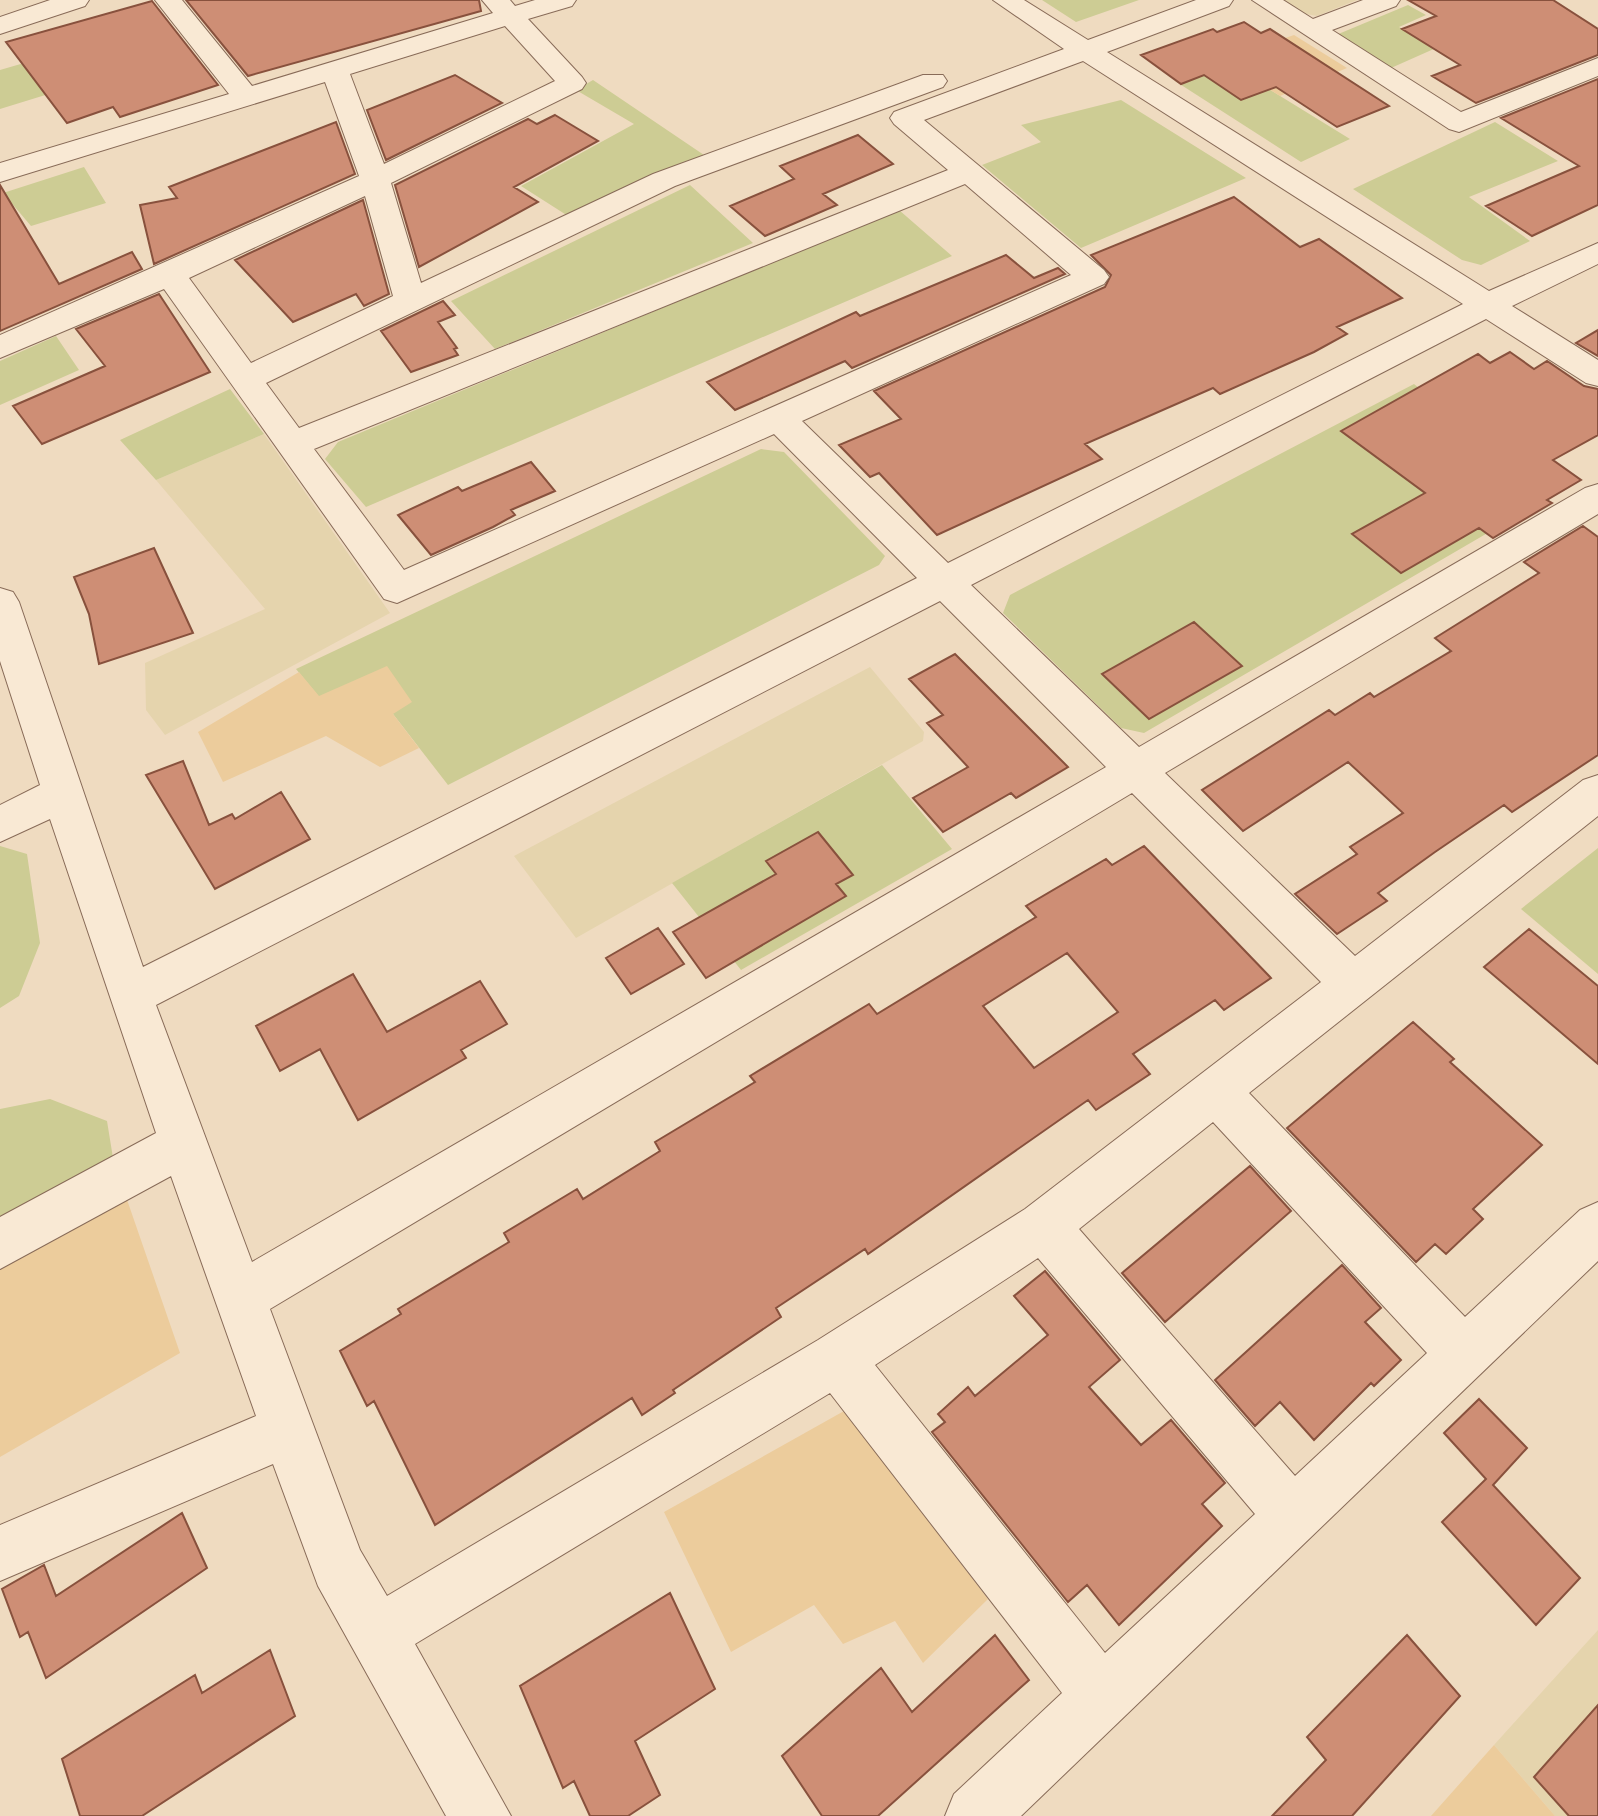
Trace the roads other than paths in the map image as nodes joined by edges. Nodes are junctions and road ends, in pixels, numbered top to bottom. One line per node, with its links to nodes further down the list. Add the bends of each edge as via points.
1 (76, 0): 9 (street)
2 (168, 0): 14 (street)
3 (563, 0): 8 (street)
4 (1006, 0): 11 (street)
5 (1220, 0): 11 (street)
6 (1265, 0): 10 (street)
7 (1387, 0): 10 (street)
8 (503, 8): 13 (street); 17 (street, via 572,83)
9 (0, 26)
10 (1311, 29): 12 (street, via 1459,123)
11 (1071, 42): 16 (street, via 904,118); 20 (street, via 664,180); 21 (street)
12 (1598, 66)
13 (335, 70): 14 (street); 17 (street)
14 (246, 97): 15 (street)
15 (0, 173)
16 (967, 173): 25 (street, via 1093,277); 26 (street)
17 (376, 182): 19 (street); 20 (street)
18 (1598, 252): 21 (street)
19 (172, 277): 22 (street); 24 (street)
20 (410, 300): 24 (street)
21 (1487, 305): 23 (street); 28 (street)
22 (0, 347)
23 (1598, 375)
24 (246, 379): 26 (street)
25 (778, 418): 26 (street, via 397,589); 28 (street)
26 (293, 444)
27 (1598, 497): 30 (street)
28 (945, 581): 30 (street); 35 (street)
29 (0, 602): 32 (street)
30 (1134, 768): 34 (street); 41 (street)
31 (1598, 792): 34 (street)
32 (63, 793): 33 (street); 35 (street)
33 (0, 825)
34 (1353, 984): 36 (street)
35 (130, 996): 37 (street)
36 (1215, 1091): 38 (street); 42 (street)
37 (184, 1143): 40 (street); 41 (street)
38 (1043, 1226): 43 (street); 45 (street)
39 (1598, 1227): 42 (street)
40 (0, 1244)
41 (240, 1298): 44 (street)
42 (1464, 1354): 45 (street)
43 (837, 1359): 47 (street); 48 (street)
44 (289, 1430): 46 (street); 47 (street, via 338,1566)
45 (1293, 1516): 48 (street)
46 (0, 1553)
47 (377, 1634): 49 (street)
48 (1102, 1697): 50 (street)
49 (480, 1816)
50 (976, 1816)

